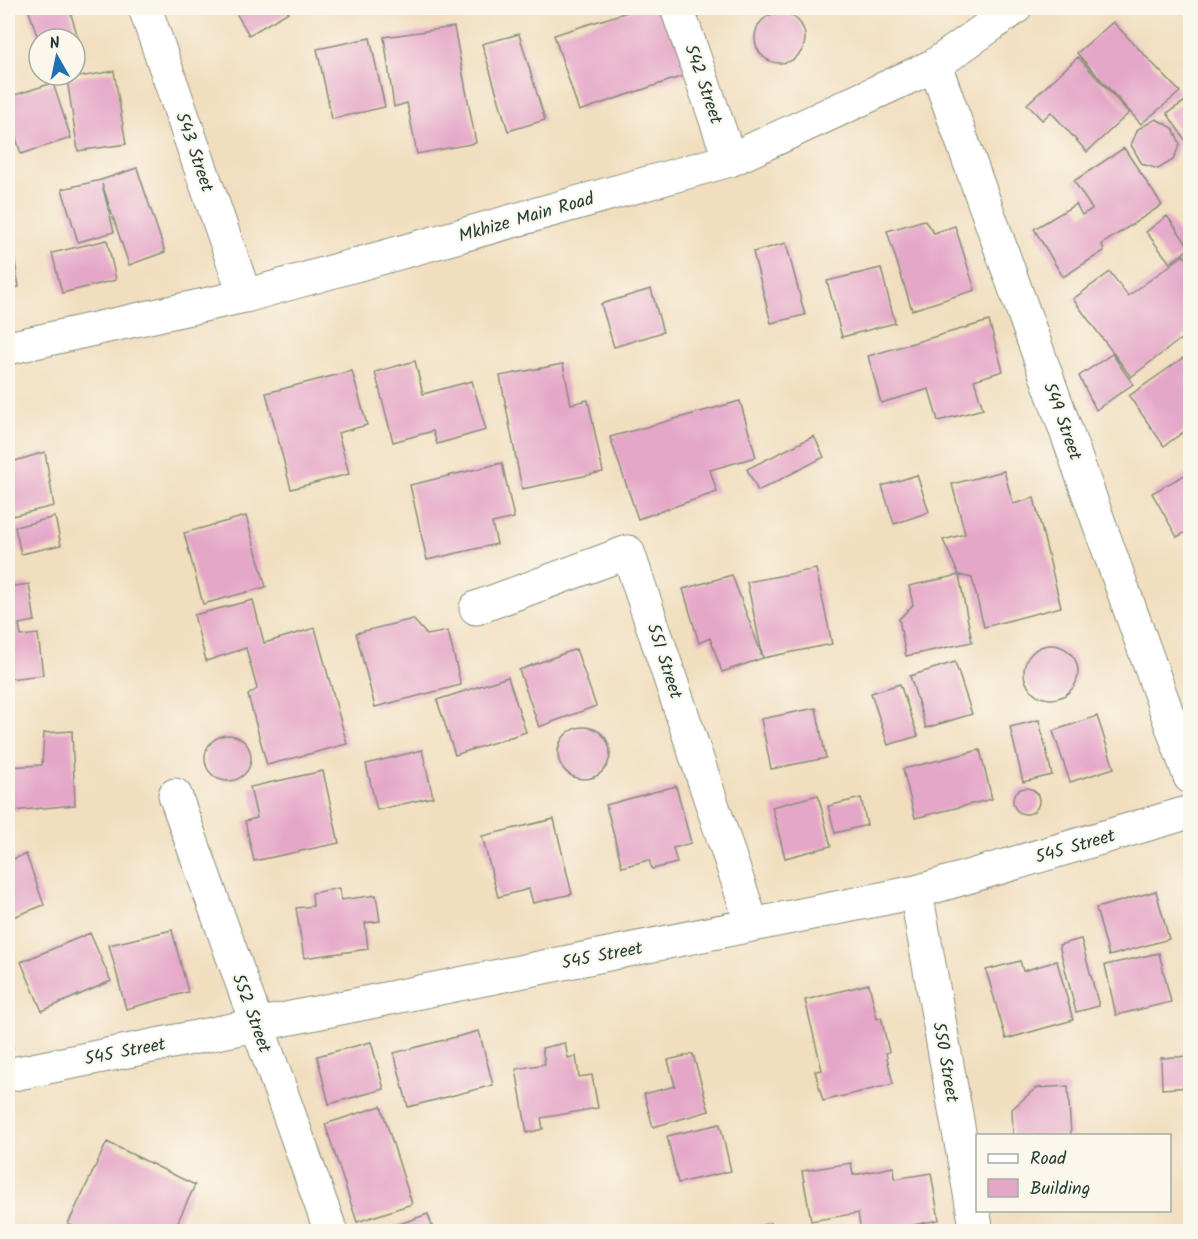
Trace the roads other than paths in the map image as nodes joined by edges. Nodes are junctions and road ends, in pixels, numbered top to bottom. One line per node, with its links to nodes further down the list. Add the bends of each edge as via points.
1 (145, 8): 6 (street, 543 Street)
2 (677, 8): 5 (street, 542 Street)
3 (1015, 8): 4 (street, Mkhize Main Road)
4 (935, 65): 5 (street, Mkhize Main Road); 9 (street, 549 Street)
5 (730, 159): 6 (street, Mkhize Main Road)
6 (245, 296): 7 (street, Mkhize Main Road)
7 (8, 348)
8 (476, 608): 13 (street, 551 Street, via 628,552)
9 (1191, 777)
10 (175, 795): 14 (street, 552 Street)
11 (1191, 812): 12 (street, 545 Street)
12 (916, 892): 13 (street, 545 Street); 17 (street, 550 Street)
13 (752, 924): 14 (street, 545 Street)
14 (256, 1024): 15 (street, 545 Street); 16 (street, 552 Street)
15 (8, 1075)
16 (331, 1232)
17 (977, 1232)

